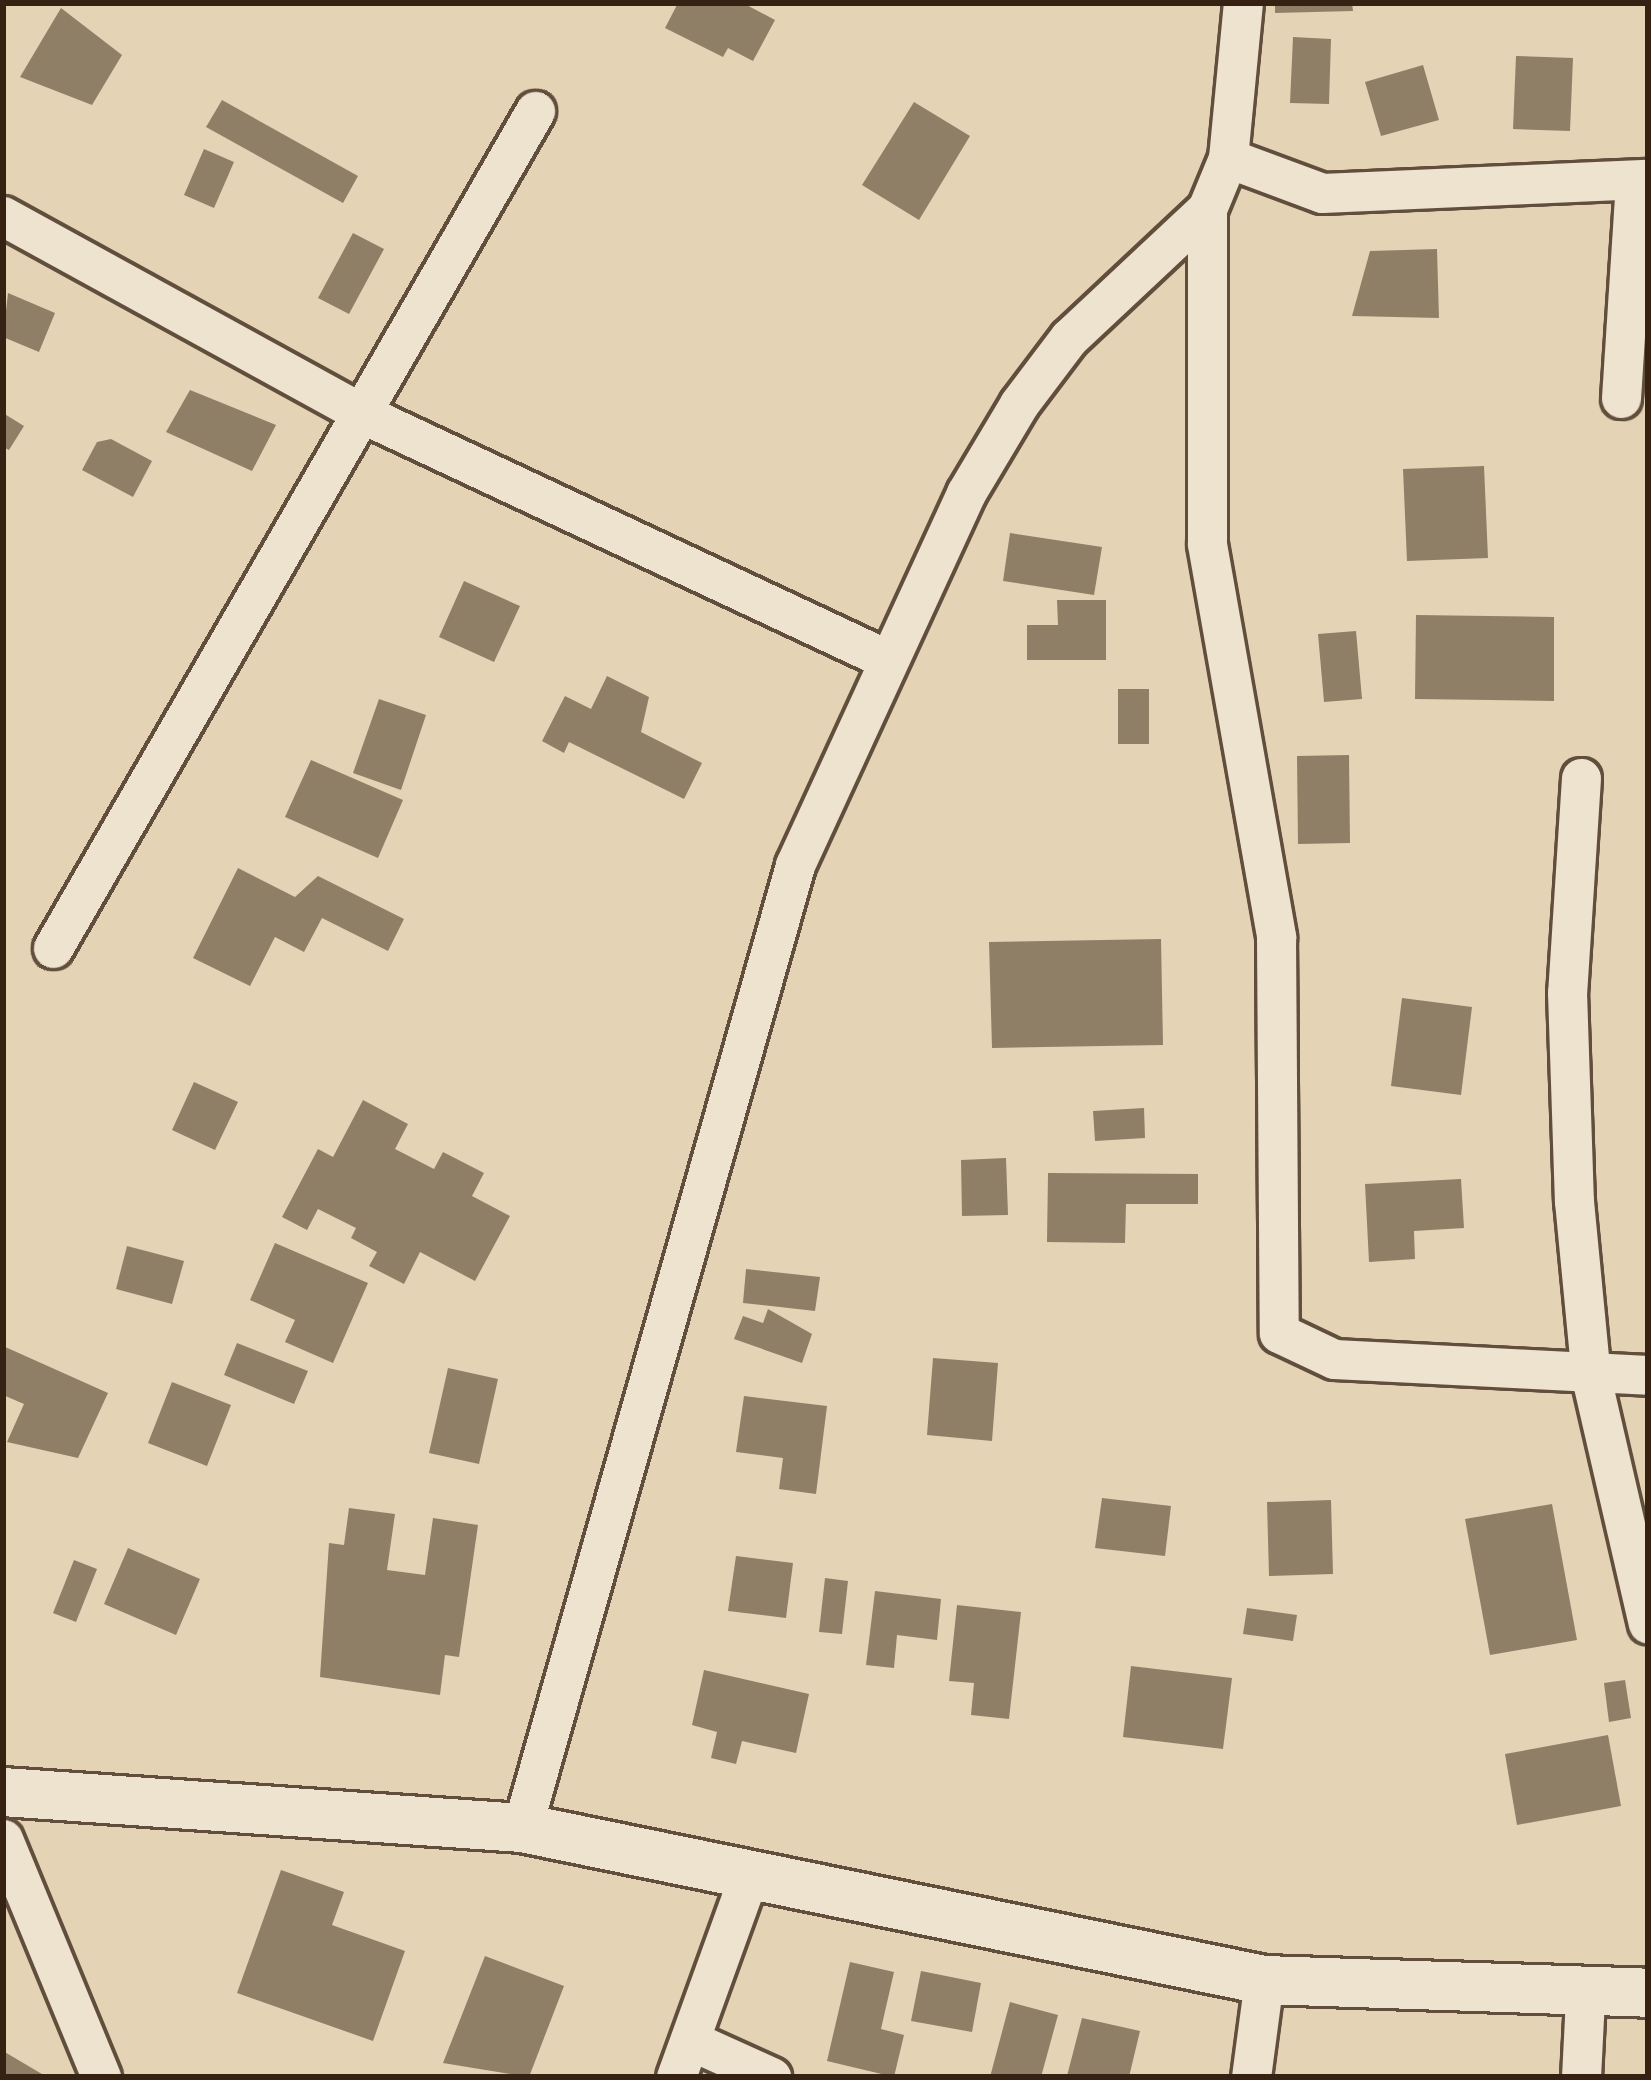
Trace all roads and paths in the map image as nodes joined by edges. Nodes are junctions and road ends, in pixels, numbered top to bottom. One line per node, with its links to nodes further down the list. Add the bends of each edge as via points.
1 (1243, 3): 3 (street)
2 (535, 111): 8 (street)
3 (1228, 158): 4 (street, via 1322,193); 5 (street)
4 (1642, 181): 7 (street)
5 (1207, 209): 9 (street, via 1069,338 1019,404); 13 (street, via 1207,544 1276,938 1279,1333 1334,1359)
6 (3, 216): 8 (street)
7 (1621, 398)
8 (359, 412): 9 (street); 11 (street)
9 (886, 659): 16 (street, via 795,865)
10 (1581, 778): 13 (street, via 1568,1094)
11 (52, 948)
12 (1648, 1375): 13 (street)
13 (1591, 1377): 14 (street)
14 (1648, 1623)
15 (3, 1792): 16 (street)
16 (522, 1828): 18 (street)
17 (3, 1839): 23 (street)
18 (747, 1881): 19 (street); 22 (street)
19 (1264, 1980): 21 (street); 25 (street)
20 (1648, 1993): 21 (street)
21 (1585, 1999): 26 (street)
22 (685, 2059): 24 (street)
23 (101, 2077)
24 (771, 2077)
25 (1251, 2077)
26 (1581, 2077)

